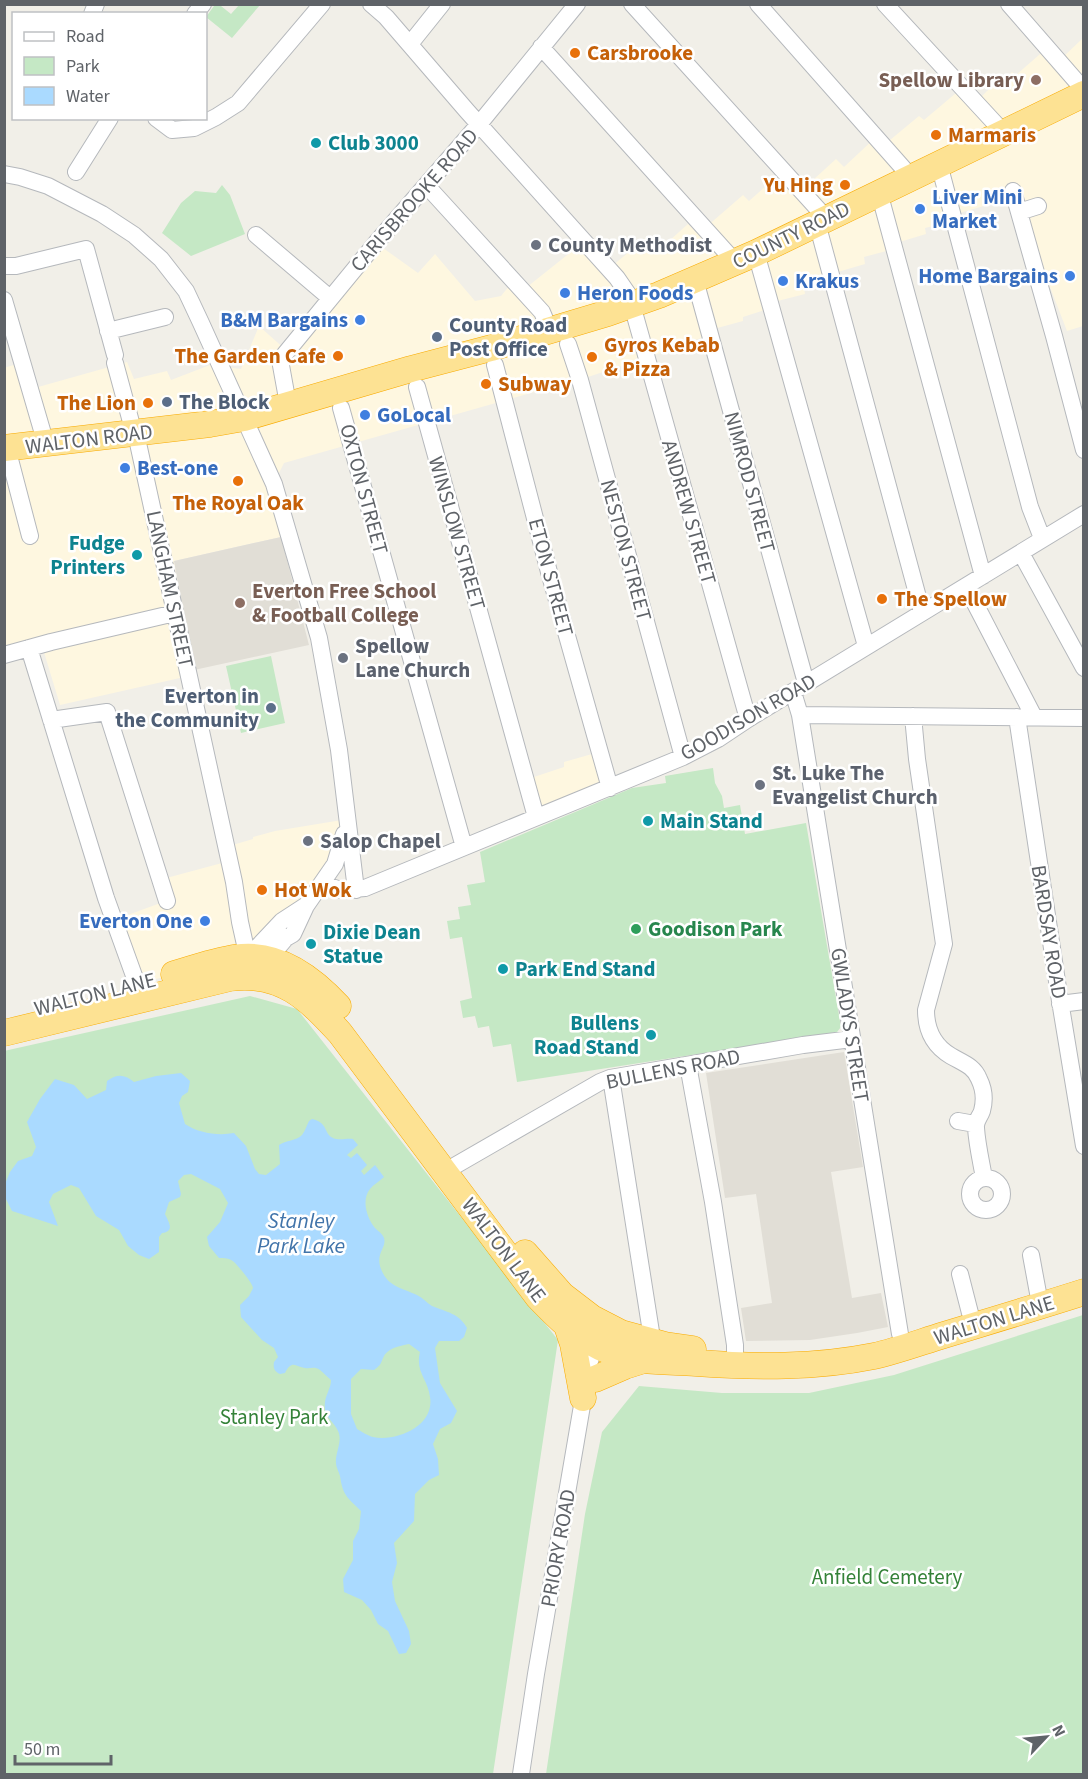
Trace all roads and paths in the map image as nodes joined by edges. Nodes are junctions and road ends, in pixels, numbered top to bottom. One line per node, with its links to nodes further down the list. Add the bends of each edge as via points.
1 (322, 4): 13 (street, via 238,103 194,128 172,130)
2 (371, 4): 9 (street, ANDREW STREET)
3 (442, 4): 9 (street)
4 (577, 4): 10 (street, CARISBROOKE ROAD)
5 (632, 4): 25 (street)
6 (758, 4): 19 (street)
7 (885, 4): 15 (street)
8 (1009, 4): 11 (street)
9 (410, 44): 14 (street, ANDREW STREET)
10 (541, 47): 14 (street, CARISBROOKE ROAD); 27 (street)
11 (1083, 92): 15 (highway, COUNTY ROAD)
12 (109, 120): 17 (street)
13 (159, 120)
14 (480, 123): 20 (street, CARISBROOKE ROAD); 32 (street, ANDREW STREET, via 617,278)
15 (1004, 133): 16 (highway, COUNTY ROAD)
16 (939, 164): 19 (highway, COUNTY ROAD); 49 (street, via 1028,501)
17 (76, 172)
18 (4, 174): 42 (street, via 72,197 134,235 161,259 186,291)
19 (911, 177): 22 (highway, COUNTY ROAD)
20 (427, 186): 30 (street, CARISBROOKE ROAD); 35 (street, NESTON STREET, via 542,312)
21 (1013, 191): 24 (street)
22 (879, 192): 25 (highway, COUNTY ROAD); 51 (street)
23 (1038, 206): 24 (street)
24 (1019, 212): 46 (street)
25 (821, 221): 27 (highway, COUNTY ROAD); 53 (street)
26 (256, 235): 30 (street)
27 (746, 257): 29 (highway, COUNTY ROAD); 55 (street)
28 (4, 266): 34 (street, LANGHAM STREET, via 86,249)
29 (695, 280): 32 (highway, COUNTY ROAD); 59 (street, NIMROD STREET)
30 (330, 298): 40 (street, CARISBROOKE ROAD, via 280,360)
31 (4, 300): 44 (street)
32 (632, 305): 35 (highway, COUNTY ROAD); 65 (street, ANDREW STREET)
33 (165, 317): 34 (street)
34 (108, 332): 36 (street, LANGHAM STREET)
35 (559, 337): 40 (highway, COUNTY ROAD); 66 (street, NESTON STREET)
36 (116, 364): 38 (street); 43 (street, LANGHAM STREET)
37 (495, 365): 67 (street, ETON STREET)
38 (136, 371)
39 (417, 387): 68 (street, WINSLOW STREET)
40 (290, 404): 42 (highway, COUNTY ROAD)
41 (341, 408): 70 (street, OXTON STREET)
42 (244, 418): 43 (highway, WALTON ROAD); 69 (street, via 274,484 319,638)
43 (136, 434): 44 (highway, WALTON ROAD); 54 (street, LANGHAM STREET)
44 (46, 444): 45 (highway, WALTON ROAD)
45 (6, 448): 48 (street)
46 (1083, 450)
47 (1082, 519): 49 (street, GOODISON ROAD)
48 (30, 536)
49 (1042, 538): 50 (street, GOODISON ROAD)
50 (1021, 553): 51 (street, GOODISON ROAD); 58 (street)
51 (983, 576): 52 (street, GOODISON ROAD)
52 (966, 586): 53 (street, GOODISON ROAD); 62 (street, BARDSAY ROAD)
53 (922, 612): 55 (street, GOODISON ROAD)
54 (175, 613): 56 (street); 76 (street, LANGHAM STREET, via 240,922)
55 (866, 646): 59 (street, GOODISON ROAD)
56 (29, 648): 57 (street); 64 (street)
57 (4, 656)
58 (1083, 668)
59 (799, 688): 60 (street, NIMROD STREET); 65 (street, GOODISON ROAD)
60 (800, 715): 61 (street); 83 (street, GWLADYS STREET)
61 (913, 716): 62 (street); 87 (street, via 944,944 926,1019 940,1048 972,1068 979,1077 984,1100)
62 (1025, 717): 63 (street); 80 (street, BARDSAY ROAD)
63 (1083, 718)
64 (51, 720): 73 (street, via 107,712); 78 (street)
65 (742, 722): 66 (street, GOODISON ROAD)
66 (683, 757): 67 (street, GOODISON ROAD)
67 (610, 788): 68 (street, GOODISON ROAD)
68 (536, 817): 70 (street, GOODISON ROAD)
69 (348, 819): 71 (street, via 339,854); 72 (street)
70 (464, 847): 72 (street, GOODISON ROAD)
71 (322, 884): 72 (street, GOODISON ROAD); 74 (street)
72 (356, 890)
73 (166, 901)
74 (306, 906): 75 (street); 76 (street, via 282,921)
75 (293, 934): 76 (street); 77 (street, via 292,955)
76 (256, 964): 77 (highway, WALTON LANE, via 283,964); 78 (highway, WALTON LANE, via 231,959); 82 (highway, WALTON LANE, via 230,978); 89 (highway, WALTON LANE, via 270,980 306,999 326,1018)
77 (307, 978): 89 (highway, WALTON LANE, via 330,998 371,1046)
78 (137, 984): 81 (highway, WALTON LANE)
79 (1083, 1001): 80 (street)
80 (1060, 1004): 88 (street, BARDSAY ROAD)
81 (4, 1016)
82 (4, 1033)
83 (852, 1039): 84 (street, BULLENS ROAD); 98 (street, GWLADYS STREET)
84 (687, 1065): 85 (street, BULLENS ROAD); 101 (street)
85 (610, 1078): 89 (street, BULLENS ROAD); 100 (street, via 651,1332)
86 (958, 1121): 87 (street)
87 (975, 1124): 90 (street)
88 (1083, 1146)
89 (451, 1168): 97 (highway, WALTON LANE, via 538,1297); 99 (highway, WALTON LANE, via 552,1284 592,1318)
90 (984, 1178)
91 (1031, 1255): 95 (street)
92 (960, 1274): 96 (street)
93 (1083, 1278): 95 (highway, WALTON LANE)
94 (1083, 1292): 101 (highway, WALTON LANE, via 874,1356 785,1367)
95 (1038, 1293): 96 (highway, WALTON LANE)
96 (970, 1313): 98 (highway, WALTON LANE)
97 (567, 1326): 99 (highway, WALTON LANE); 102 (highway)
98 (900, 1334): 101 (highway, WALTON LANE, via 825,1350)
99 (609, 1339): 100 (highway, WALTON LANE); 102 (street, PRIORY ROAD)
100 (647, 1350): 101 (highway, WALTON LANE); 102 (highway)
101 (735, 1358)
102 (587, 1390): 103 (street, PRIORY ROAD)
103 (521, 1774)

